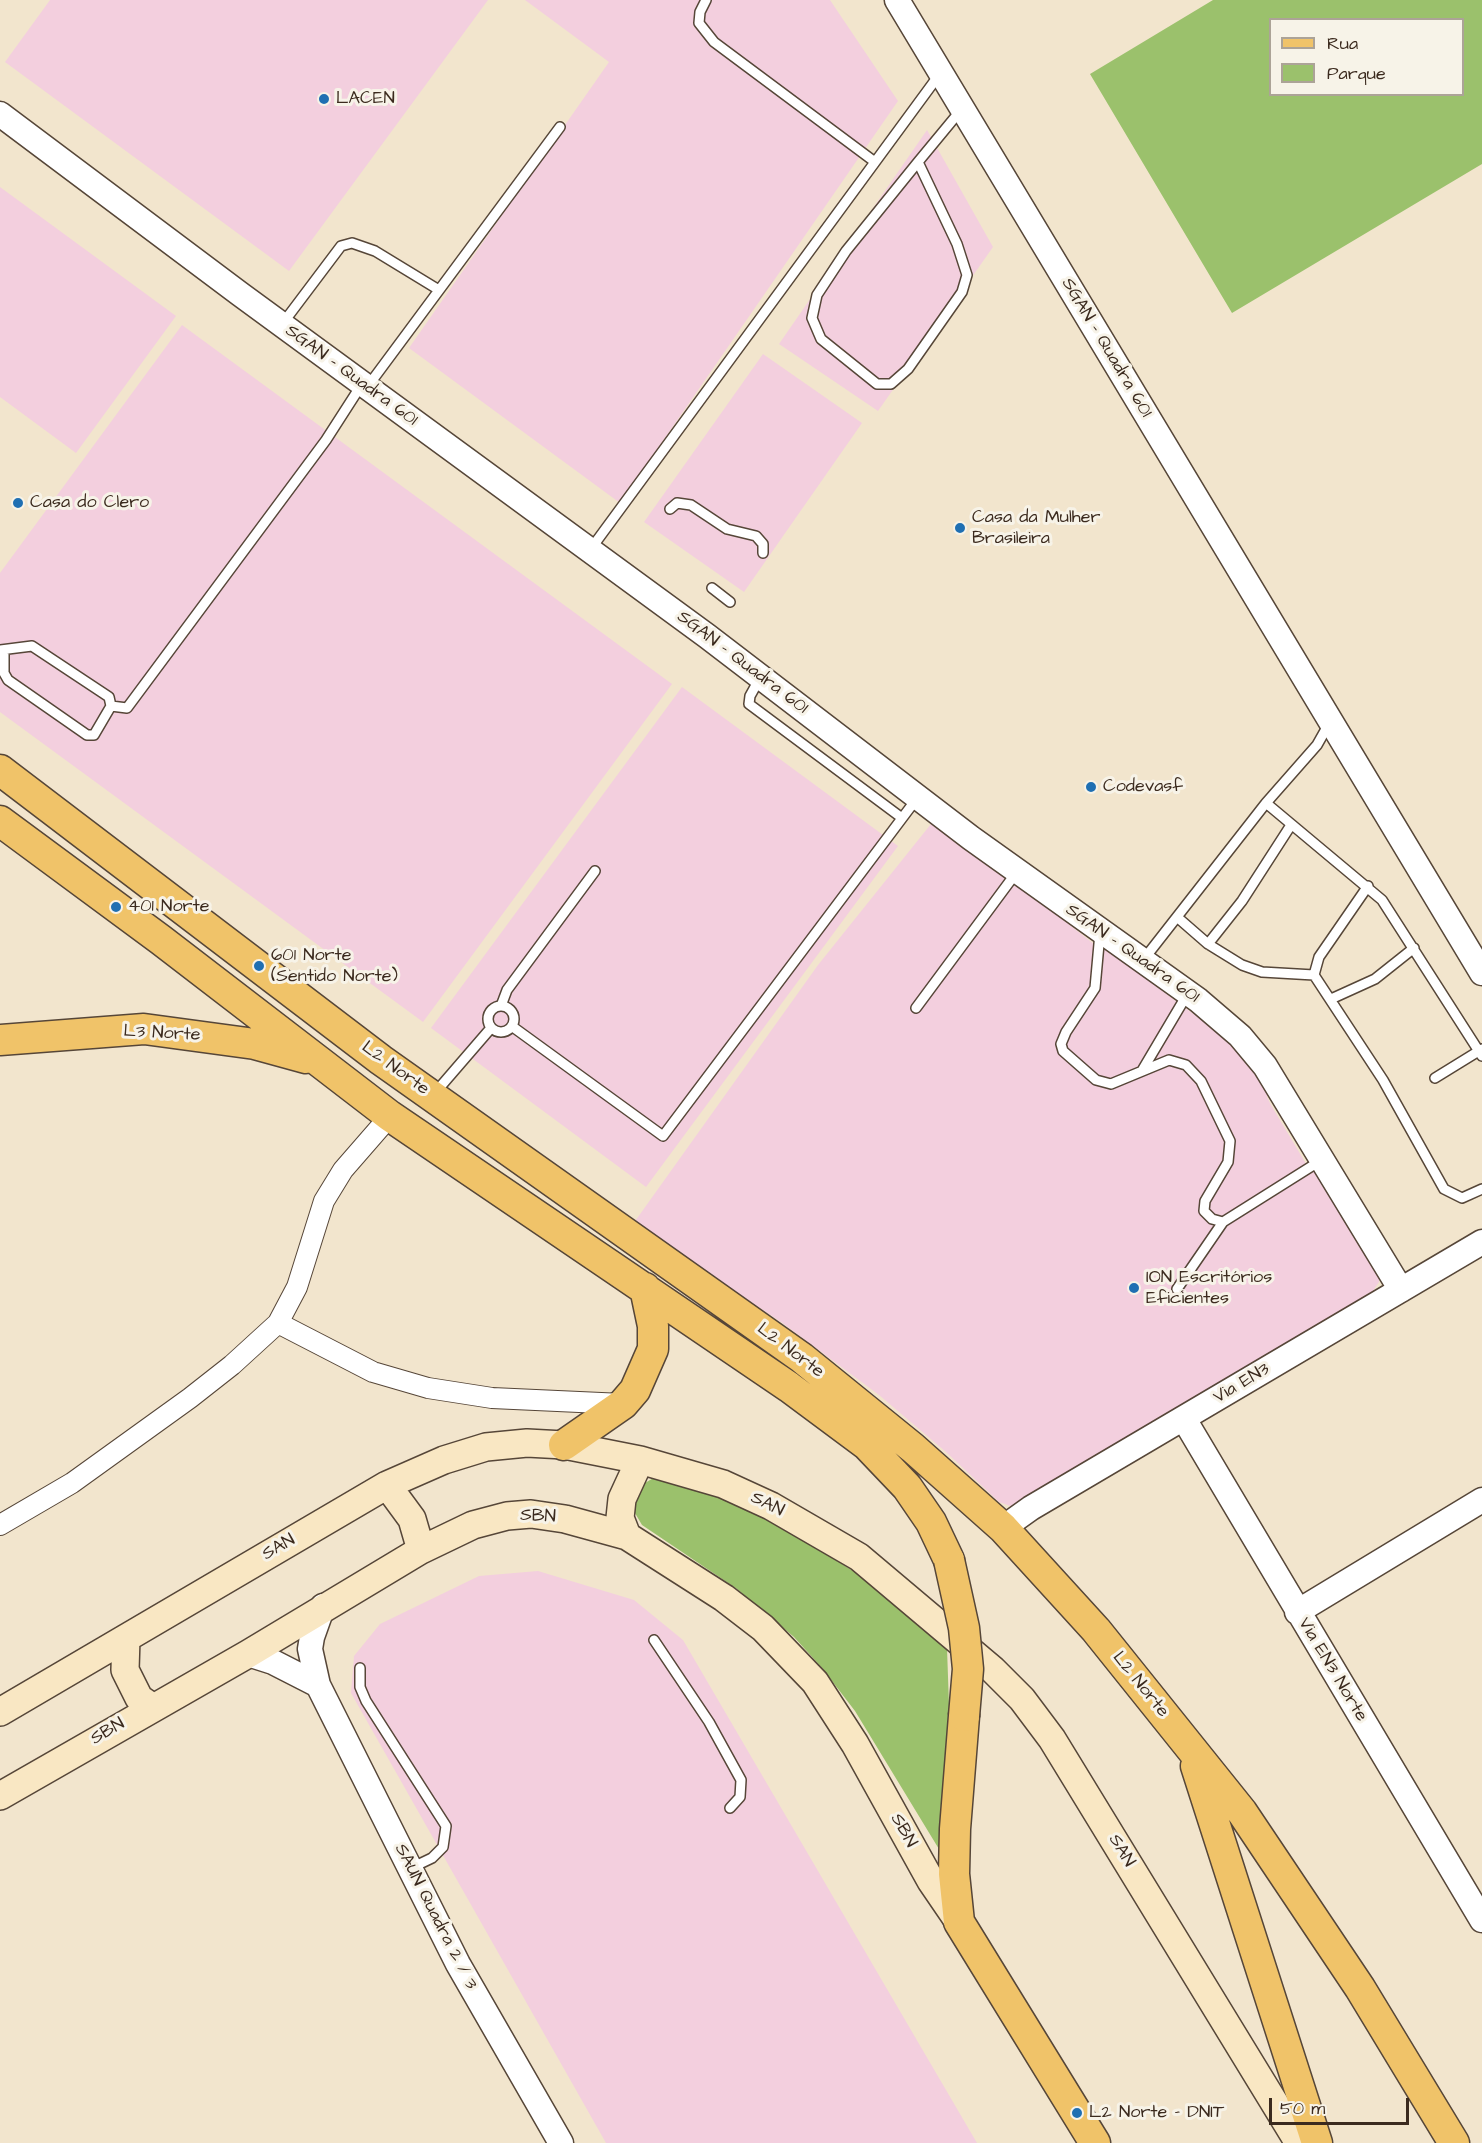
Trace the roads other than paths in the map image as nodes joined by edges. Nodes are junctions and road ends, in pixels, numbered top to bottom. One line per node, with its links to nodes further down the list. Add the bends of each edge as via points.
1 (706, 0): 7 (lane, via 699,23 714,42)
2 (897, 0): 3 (street, SGAN - Quadra 601)
3 (940, 73): 4 (street, SGAN - Quadra 601); 7 (lane)
4 (962, 109): 8 (lane); 20 (street, SGAN - Quadra 601)
5 (0, 114): 10 (street, SGAN - Quadra 601)
6 (560, 128): 9 (lane)
7 (875, 162): 13 (lane)
8 (918, 162): 8 (lane, via 840,260 817,294 812,318 821,339 877,384 891,384 908,369 962,292 967,275 957,244)
9 (440, 290): 10 (lane, via 375,251 352,243 341,246); 11 (lane)
10 (281, 325): 11 (street, SGAN - Quadra 601)
11 (364, 386): 13 (street, SGAN - Quadra 601); 19 (lane, via 126,708)
12 (670, 509): 14 (lane, via 677,503 691,505 727,529 756,536 763,544)
13 (590, 551): 18 (street, SGAN - Quadra 601)
14 (762, 553)
15 (712, 588): 16 (lane)
16 (730, 602)
17 (2, 650): 19 (lane, via 32,646 109,697); 19 (lane, via 8,680 87,735 94,735)
18 (761, 677): 22 (street, SGAN - Quadra 601); 24 (lane, via 749,704)
19 (111, 706)
20 (1331, 720): 23 (lane, via 1317,745); 35 (street, SGAN - Quadra 601)
21 (0, 770): 48 (main road, L2 Norte)
22 (918, 797): 24 (lane); 28 (street, SGAN - Quadra 601)
23 (1266, 803): 26 (lane); 30 (lane)
24 (902, 818): 41 (lane, via 663,1136)
25 (0, 821): 45 (main road, L2 Norte)
26 (1291, 825): 29 (lane); 32 (lane, via 1242,901)
27 (595, 871): 39 (lane, via 507,990)
28 (1017, 871): 31 (street, SGAN - Quadra 601); 40 (lane)
29 (1368, 886): 33 (lane); 36 (lane, via 1319,957)
30 (1177, 917): 32 (lane); 34 (lane)
31 (1100, 932): 34 (street, SGAN - Quadra 601); 46 (lane, via 1095,988 1066,1032 1061,1044 1063,1052 1096,1080 1111,1084)
32 (1208, 944): 36 (lane, via 1262,972)
33 (1414, 948): 38 (lane, via 1375,980); 44 (lane)
34 (1142, 962): 37 (street, SGAN - Quadra 601)
35 (1482, 973)
36 (1314, 975): 38 (lane)
37 (1188, 993): 46 (lane); 50 (street, SGAN - Quadra 601, via 1240,1036 1265,1066)
38 (1331, 999): 51 (lane, via 1383,1080 1444,1189 1462,1198)
39 (501, 1006): 41 (lane, via 512,1010); 42 (lane, via 495,1007 488,1017)
40 (916, 1008)
41 (513, 1027): 42 (lane, via 502,1033)
42 (491, 1028): 48 (lane)
43 (0, 1040): 45 (main road, L3 Norte, via 144,1029 255,1044)
44 (1481, 1052): 47 (lane)
45 (322, 1062): 49 (main road, L2 Norte)
46 (1143, 1069): 52 (lane, via 1169,1060 1186,1065 1201,1081 1230,1141 1228,1162 1204,1211)
47 (1435, 1078)
48 (432, 1096): 65 (main road, L2 Norte, via 802,1358)
49 (390, 1116): 54 (main road, L2 Norte); 57 (street, via 343,1170 324,1200 297,1287)
50 (1322, 1160): 52 (lane); 56 (street, SGAN - Quadra 601)
51 (1482, 1190)
52 (1223, 1222): 55 (lane)
53 (1482, 1242): 56 (street, Via EN3)
54 (645, 1288): 58 (main road, via 653,1349 635,1390); 82 (main road, L2 Norte, bridge, via 867,1445 907,1487 931,1522 949,1560 964,1628 968,1669 955,1829 954,1874)
55 (1177, 1288)
56 (1401, 1290): 59 (street, Via EN3)
57 (278, 1323): 58 (street, via 372,1372 428,1388 492,1398); 64 (street, via 232,1365 72,1484)
58 (623, 1404): 60 (main road)
59 (1184, 1419): 65 (street, Via EN3); 69 (street, Via EN3 Norte)
60 (564, 1445): 61 (main road, SAN); 62 (main road, SAN, via 527,1443 486,1448 444,1460)
61 (640, 1460): 66 (main road, via 622,1499 620,1518); 85 (main road, SAN, via 723,1484 771,1506 859,1557 1022,1699 1052,1739)
62 (387, 1485): 67 (main road, via 412,1519); 70 (main road, SAN)
63 (1482, 1500): 69 (street)
64 (0, 1525)
65 (1003, 1528): 77 (main road, L2 Norte, via 1096,1630)
66 (627, 1536): 67 (main road, SBN, via 531,1514 473,1525); 82 (main road, SBN, via 763,1628 815,1682 855,1744 931,1881)
67 (421, 1550): 68 (main road, SBN)
68 (323, 1606): 72 (main road, SBN); 74 (street, SAUN Quadra 2 / 3, via 310,1649)
69 (1297, 1612): 81 (street, Via EN3 Norte)
70 (126, 1638): 75 (main road, via 124,1670 139,1698); 76 (main road, SAN)
71 (654, 1640): 79 (lane, via 709,1722 741,1780 740,1797)
72 (248, 1654): 74 (street, via 273,1662); 75 (main road, SBN)
73 (360, 1668): 80 (lane, via 360,1687 366,1701 446,1826 443,1847 432,1858)
74 (318, 1686): 80 (street, SAUN Quadra 2 / 3)
75 (152, 1707): 78 (main road, SBN)
76 (0, 1712)
77 (1191, 1748): 86 (main road, L2 Norte); 87 (main road, via 1290,1881)
78 (0, 1796)
79 (730, 1808)
80 (409, 1869): 83 (street, SAUN Quadra 2 / 3, via 458,1964)
81 (1482, 1920)
82 (960, 1922): 84 (main road, L2 Norte)
83 (561, 2143)
84 (1095, 2143)
85 (1299, 2143)
86 (1317, 2143)
87 (1454, 2143)

